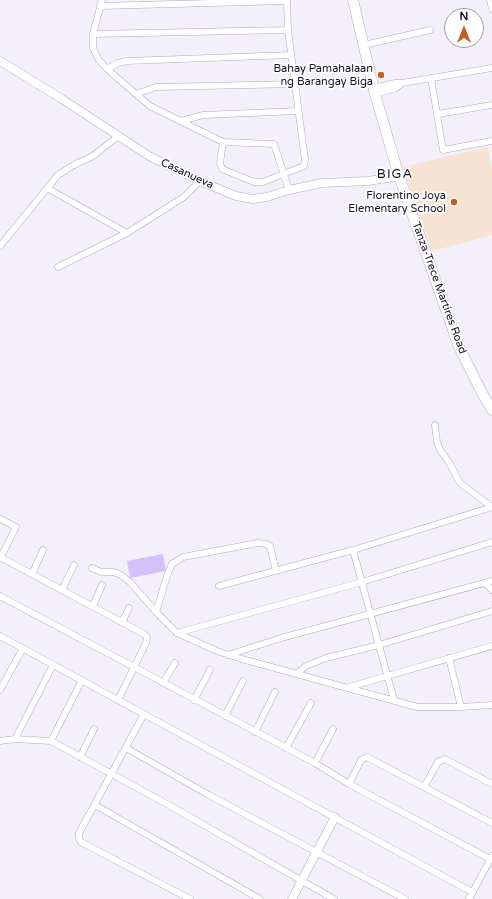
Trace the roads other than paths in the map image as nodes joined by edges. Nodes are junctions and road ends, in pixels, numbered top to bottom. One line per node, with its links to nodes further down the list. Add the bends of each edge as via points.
1 (353, 0): 9 (main road, Tanza-Trece Martires Road)
2 (490, 0): 5 (street)
3 (286, 1): 4 (street); 6 (street)
4 (101, 3): 8 (street)
5 (492, 9)
6 (288, 30): 8 (street); 10 (street)
7 (430, 30): 9 (street)
8 (93, 34): 13 (street, via 93,48)
9 (364, 45): 16 (main road, Tanza-Trece Martires Road)
10 (291, 55): 13 (street, via 127,61); 15 (street)
11 (0, 61): 22 (street, Casanueva)
12 (492, 68): 14 (street)
13 (107, 69): 17 (street)
14 (431, 78): 16 (street); 20 (street)
15 (295, 84): 17 (street, via 156,87); 19 (street)
16 (374, 91): 26 (main road, Tanza-Trece Martires Road)
17 (136, 94): 21 (street, via 150,106)
18 (492, 105): 20 (street)
19 (298, 111): 21 (street, via 203,115); 25 (street, via 304,166)
20 (438, 114): 23 (street, via 443,150)
21 (181, 121): 24 (street)
22 (117, 137): 27 (street, Casanueva); 28 (street, via 92,156 58,175)
23 (492, 141)
24 (223, 142): 25 (street, via 274,144); 25 (street, via 220,163 222,169 254,182 263,182)
25 (284, 174): 29 (street)
26 (399, 176): 29 (street, Casanueva, via 368,181 322,183); 33 (main road, Tanza-Trece Martires Road, via 459,347)
27 (200, 181): 29 (street, Casanueva, via 236,196 253,199); 30 (street, via 184,197)
28 (47, 188): 30 (street); 31 (street)
29 (289, 190)
30 (126, 232): 32 (street)
31 (0, 246)
32 (58, 267)
33 (492, 410)
34 (435, 425): 35 (street, via 440,450 460,483)
35 (492, 507): 39 (street)
36 (0, 519): 40 (street, via 16,527)
37 (492, 542): 46 (street)
38 (44, 550): 44 (street)
39 (353, 550): 43 (street); 46 (street)
40 (0, 557): 44 (street)
41 (74, 565): 50 (street)
42 (92, 568): 56 (street, via 121,575)
43 (276, 571): 49 (street); 56 (street, via 270,546 266,544 258,543 183,557 172,564)
44 (32, 574): 50 (street)
45 (492, 581): 47 (street)
46 (362, 582): 57 (street); 59 (street)
47 (485, 583): 51 (street); 57 (street)
48 (102, 585): 53 (street)
49 (219, 586)
50 (62, 590): 53 (street)
51 (492, 590)
52 (0, 596): 68 (street)
53 (93, 606): 58 (street)
54 (129, 608): 58 (street)
55 (492, 611): 61 (street)
56 (156, 612): 59 (street)
57 (370, 614): 61 (street); 64 (street)
58 (122, 622): 68 (street, via 147,637)
59 (177, 633): 64 (street)
60 (0, 636): 63 (street)
61 (379, 645): 70 (street, via 326,658 306,666); 71 (street)
62 (492, 646): 65 (street)
63 (23, 648): 67 (street); 76 (street)
64 (228, 655): 70 (street)
65 (449, 658): 71 (street); 83 (street)
66 (175, 663): 74 (street)
67 (53, 665): 72 (street); 89 (street)
68 (134, 667): 74 (street); 78 (street)
69 (210, 670): 79 (street)
70 (296, 674): 75 (street)
71 (387, 676): 75 (street); 80 (street)
72 (82, 680): 78 (street); 91 (street)
73 (243, 681): 85 (street)
74 (163, 683): 79 (street)
75 (348, 688): 80 (street)
76 (0, 690)
77 (275, 692): 88 (street)
78 (118, 700): 84 (street)
79 (194, 700): 85 (street)
80 (394, 700): 83 (street, via 417,707)
81 (311, 703): 93 (street)
82 (492, 705): 83 (street)
83 (461, 708)
84 (144, 714): 92 (street); 101 (street)
85 (225, 716): 88 (street)
86 (94, 729): 94 (street)
87 (333, 729): 95 (street)
88 (255, 732): 93 (street)
89 (15, 739): 90 (street); 91 (street)
90 (0, 741)
91 (51, 741): 94 (street)
92 (126, 748): 96 (street); 103 (street)
93 (286, 748): 95 (street)
94 (80, 757): 96 (street)
95 (315, 763): 97 (street)
96 (111, 775): 100 (street); 105 (street)
97 (349, 784): 99 (street, via 361,760 367,757); 104 (street)
98 (492, 784): 99 (street, via 444,759 438,762)
99 (424, 787): 102 (street)
100 (95, 805): 107 (street, via 80,834 81,842); 108 (street)
101 (335, 818): 103 (street); 106 (street)
102 (492, 823)
103 (317, 851): 105 (street); 111 (street)
104 (491, 858): 106 (street)
105 (302, 881): 109 (street); 110 (street)
106 (472, 892): 112 (street)
107 (190, 899)
108 (260, 899)
109 (292, 899)
110 (334, 899)
111 (405, 899)
112 (469, 899)

